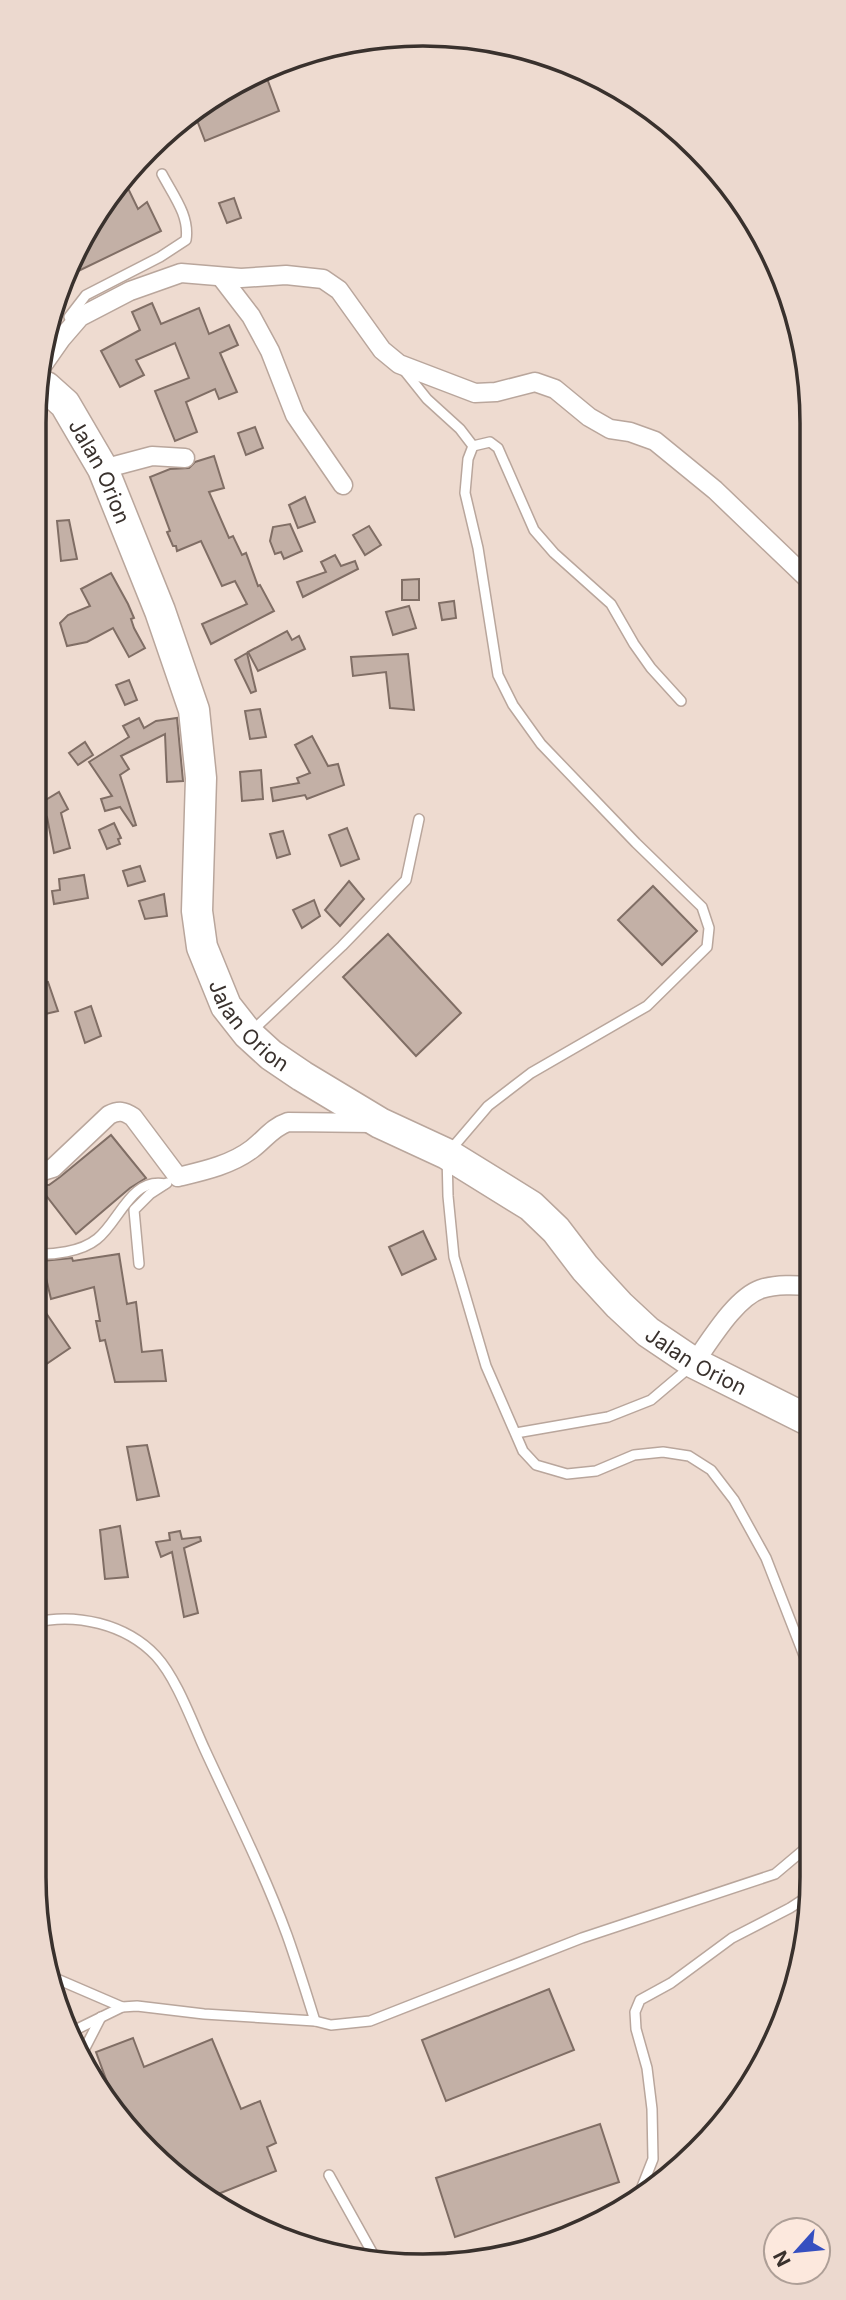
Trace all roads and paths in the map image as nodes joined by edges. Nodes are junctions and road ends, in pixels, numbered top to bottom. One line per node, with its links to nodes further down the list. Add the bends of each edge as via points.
1 (162, 174): 3 (lane, via 184,216 186,240 86,295)
2 (221, 277): 4 (street, via 181,273 130,291 80,317); 5 (street, via 323,279 339,290 382,350); 10 (street, via 251,316 295,415)
3 (56, 335)
4 (53, 351)
5 (399, 364): 7 (lane); 11 (street, via 475,393 535,382 555,390 610,429 655,441 715,490)
6 (47, 388): 9 (highway, Jalan Orion, via 65,404)
7 (473, 446): 12 (lane, via 490,442 498,448 534,530 611,604 640,652); 16 (lane, via 465,493 498,675 541,744 702,907 709,928 707,947 647,1006 531,1073 488,1106)
8 (185, 458): 9 (street, via 152,456)
9 (103, 469): 14 (highway, Jalan Orion, via 194,710 201,778 197,912 202,947 226,1006)
10 (343, 485)
11 (800, 571)
12 (681, 701)
13 (419, 819): 14 (lane, via 405,880)
14 (248, 1034): 15 (highway, Jalan Orion, via 302,1076)
15 (380, 1123): 16 (highway, Jalan Orion); 18 (street, via 288,1122 231,1160)
16 (447, 1154): 22 (highway, Jalan Orion, via 531,1206 619,1305 648,1332); 24 (lane, via 454,1257 486,1366)
17 (46, 1170): 18 (street, via 116,1111 133,1117)
18 (171, 1181): 19 (lane, via 145,1185 88,1245); 20 (lane, via 134,1210)
19 (46, 1254)
20 (139, 1264)
21 (800, 1286): 22 (street, via 759,1290 734,1310)
22 (694, 1363): 23 (highway, Jalan Orion); 24 (lane, via 651,1399 608,1417)
23 (800, 1416)
24 (516, 1433): 26 (lane, via 523,1451 536,1465 567,1474 596,1471 634,1455 663,1452 689,1456 711,1470 734,1500 766,1558)
25 (46, 1619): 32 (lane, via 85,1620 126,1633 156,1657 179,1696 259,1868 287,1934)
26 (800, 1645)
27 (800, 1853): 32 (lane, via 775,1874 582,1938 370,2021 331,2025)
28 (800, 1902): 36 (lane, via 732,1938 640,2000 636,2029 647,2068 653,2159)
29 (60, 1980): 30 (lane)
30 (122, 2007): 31 (lane); 32 (lane)
31 (102, 2016): 33 (lane); 34 (lane)
32 (315, 2021)
33 (77, 2029)
34 (86, 2047)
35 (329, 2175): 37 (lane)
36 (643, 2183)
37 (371, 2251)

